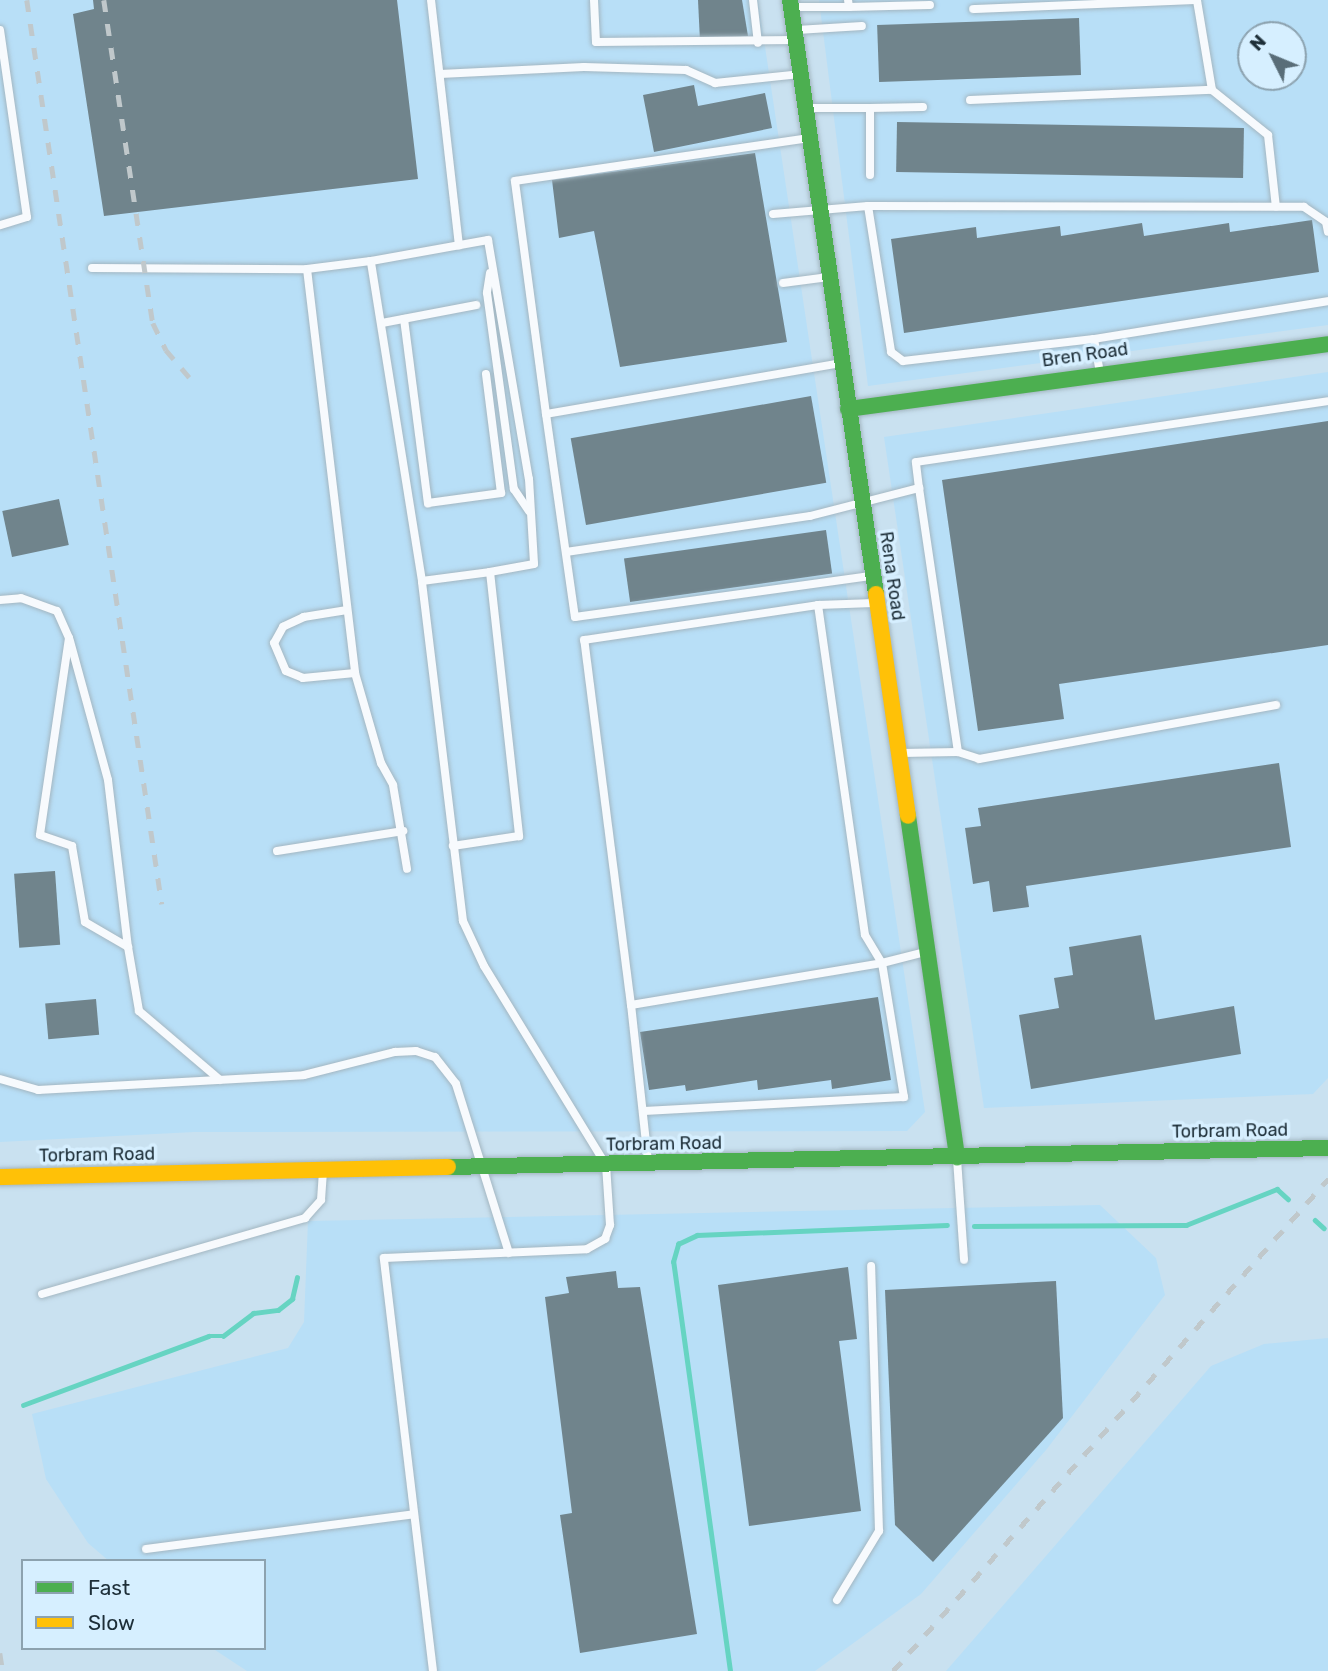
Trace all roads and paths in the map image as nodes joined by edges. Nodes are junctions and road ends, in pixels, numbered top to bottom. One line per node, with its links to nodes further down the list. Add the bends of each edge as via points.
1 (430, 0): 13 (lane)
2 (594, 0): 12 (lane, via 596,42)
3 (753, 0): 12 (lane)
4 (1197, 0): 8 (lane); 15 (lane)
5 (849, 3): 6 (lane); 7 (lane)
6 (791, 4): 11 (street, Rena Road)
7 (930, 5)
8 (973, 9)
9 (862, 26): 11 (lane)
10 (0, 30): 26 (lane, via 27,217)
11 (794, 35): 12 (lane); 14 (street, Rena Road)
12 (758, 43)
13 (440, 74): 14 (lane, via 584,67 673,69 715,83); 28 (lane)
14 (800, 75): 18 (street, Rena Road)
15 (1212, 90): 16 (lane); 23 (lane, via 1268,135)
16 (970, 100)
17 (923, 107): 19 (lane)
18 (804, 108): 19 (lane); 20 (street, Rena Road)
19 (870, 108): 21 (lane)
20 (809, 138): 24 (street, Rena Road); 46 (lane, via 514,181)
21 (870, 175)
22 (868, 206): 23 (lane); 24 (lane); 39 (lane, via 891,352 904,361)
23 (1276, 207): 27 (lane, via 1304,206 1326,222)
24 (819, 208): 25 (lane); 33 (street, Rena Road)
25 (772, 214)
26 (0, 225)
27 (1328, 232)
28 (459, 245): 29 (lane); 32 (lane, via 488,240)
29 (371, 261): 31 (lane); 38 (lane)
30 (92, 268): 31 (lane)
31 (307, 269): 57 (lane)
32 (490, 270): 49 (lane, via 498,292 527,465); 49 (lane, via 486,293 514,489)
33 (829, 277): 34 (lane); 41 (street, Rena Road)
34 (783, 283)
35 (1328, 301): 39 (lane)
36 (476, 306): 37 (lane)
37 (404, 319): 38 (lane); 43 (lane, via 428,503 501,493)
38 (382, 323): 53 (lane)
39 (1094, 339): 42 (lane)
40 (1328, 344): 42 (street, Bren Road)
41 (841, 363): 45 (street, Rena Road); 46 (lane)
42 (1100, 372): 45 (street, Bren Road)
43 (486, 374)
44 (1328, 401): 47 (lane, via 916,461)
45 (848, 409): 48 (street, Rena Road)
46 (546, 414): 50 (lane)
47 (919, 488): 48 (lane); 61 (lane)
48 (861, 500): 50 (lane, via 810,516); 52 (street, Rena Road)
49 (529, 511): 51 (lane, via 534,564)
50 (566, 552): 52 (lane, via 575,617)
51 (490, 572): 53 (lane); 64 (lane, via 519,836)
52 (872, 576): 55 (street, Rena Road)
53 (422, 581): 64 (lane)
54 (0, 600): 58 (lane, via 21,598 57,611)
55 (876, 603): 56 (lane); 62 (street, Rena Road)
56 (818, 605): 69 (lane, via 865,934); 70 (lane, via 584,640)
57 (347, 610): 59 (lane); 59 (lane, via 304,617 283,627 274,643 286,671 303,678)
58 (69, 638): 67 (lane, via 108,780); 67 (lane, via 40,835 72,846 85,922)
59 (355, 673): 63 (lane, via 380,763 393,785)
60 (1276, 705): 61 (lane, via 978,759)
61 (958, 752): 62 (lane)
62 (898, 753): 68 (street, Rena Road)
63 (403, 831): 65 (lane); 66 (lane)
64 (453, 846): 77 (lane, via 463,921 474,946)
65 (277, 851)
66 (407, 869)
67 (128, 947): 72 (lane, via 139,1011)
68 (927, 951): 69 (lane); 75 (street, Rena Road)
69 (882, 963): 70 (lane); 73 (lane, via 904,1097)
70 (631, 1005): 73 (lane)
71 (0, 1079): 72 (lane, via 38,1090)
72 (220, 1080): 78 (lane, via 304,1076 395,1052 416,1051 435,1057 456,1084)
73 (643, 1111): 76 (lane)
74 (1328, 1148): 75 (street, Torbram Road)
75 (957, 1157): 76 (street, Torbram Road); 82 (lane)
76 (649, 1164): 77 (street, Torbram Road)
77 (606, 1165): 78 (street, Torbram Road); 81 (lane, via 610,1225 598,1245)
78 (484, 1169): 79 (street, Torbram Road); 81 (lane)
79 (324, 1170): 80 (street, Torbram Road); 84 (lane, via 321,1200 305,1219)
80 (0, 1177)
81 (509, 1253): 85 (lane, via 384,1258)
82 (964, 1260)
83 (872, 1266): 87 (lane, via 879,1531)
84 (41, 1294)
85 (414, 1514): 86 (lane); 88 (lane)
86 (146, 1549)
87 (837, 1600)
88 (433, 1671)

